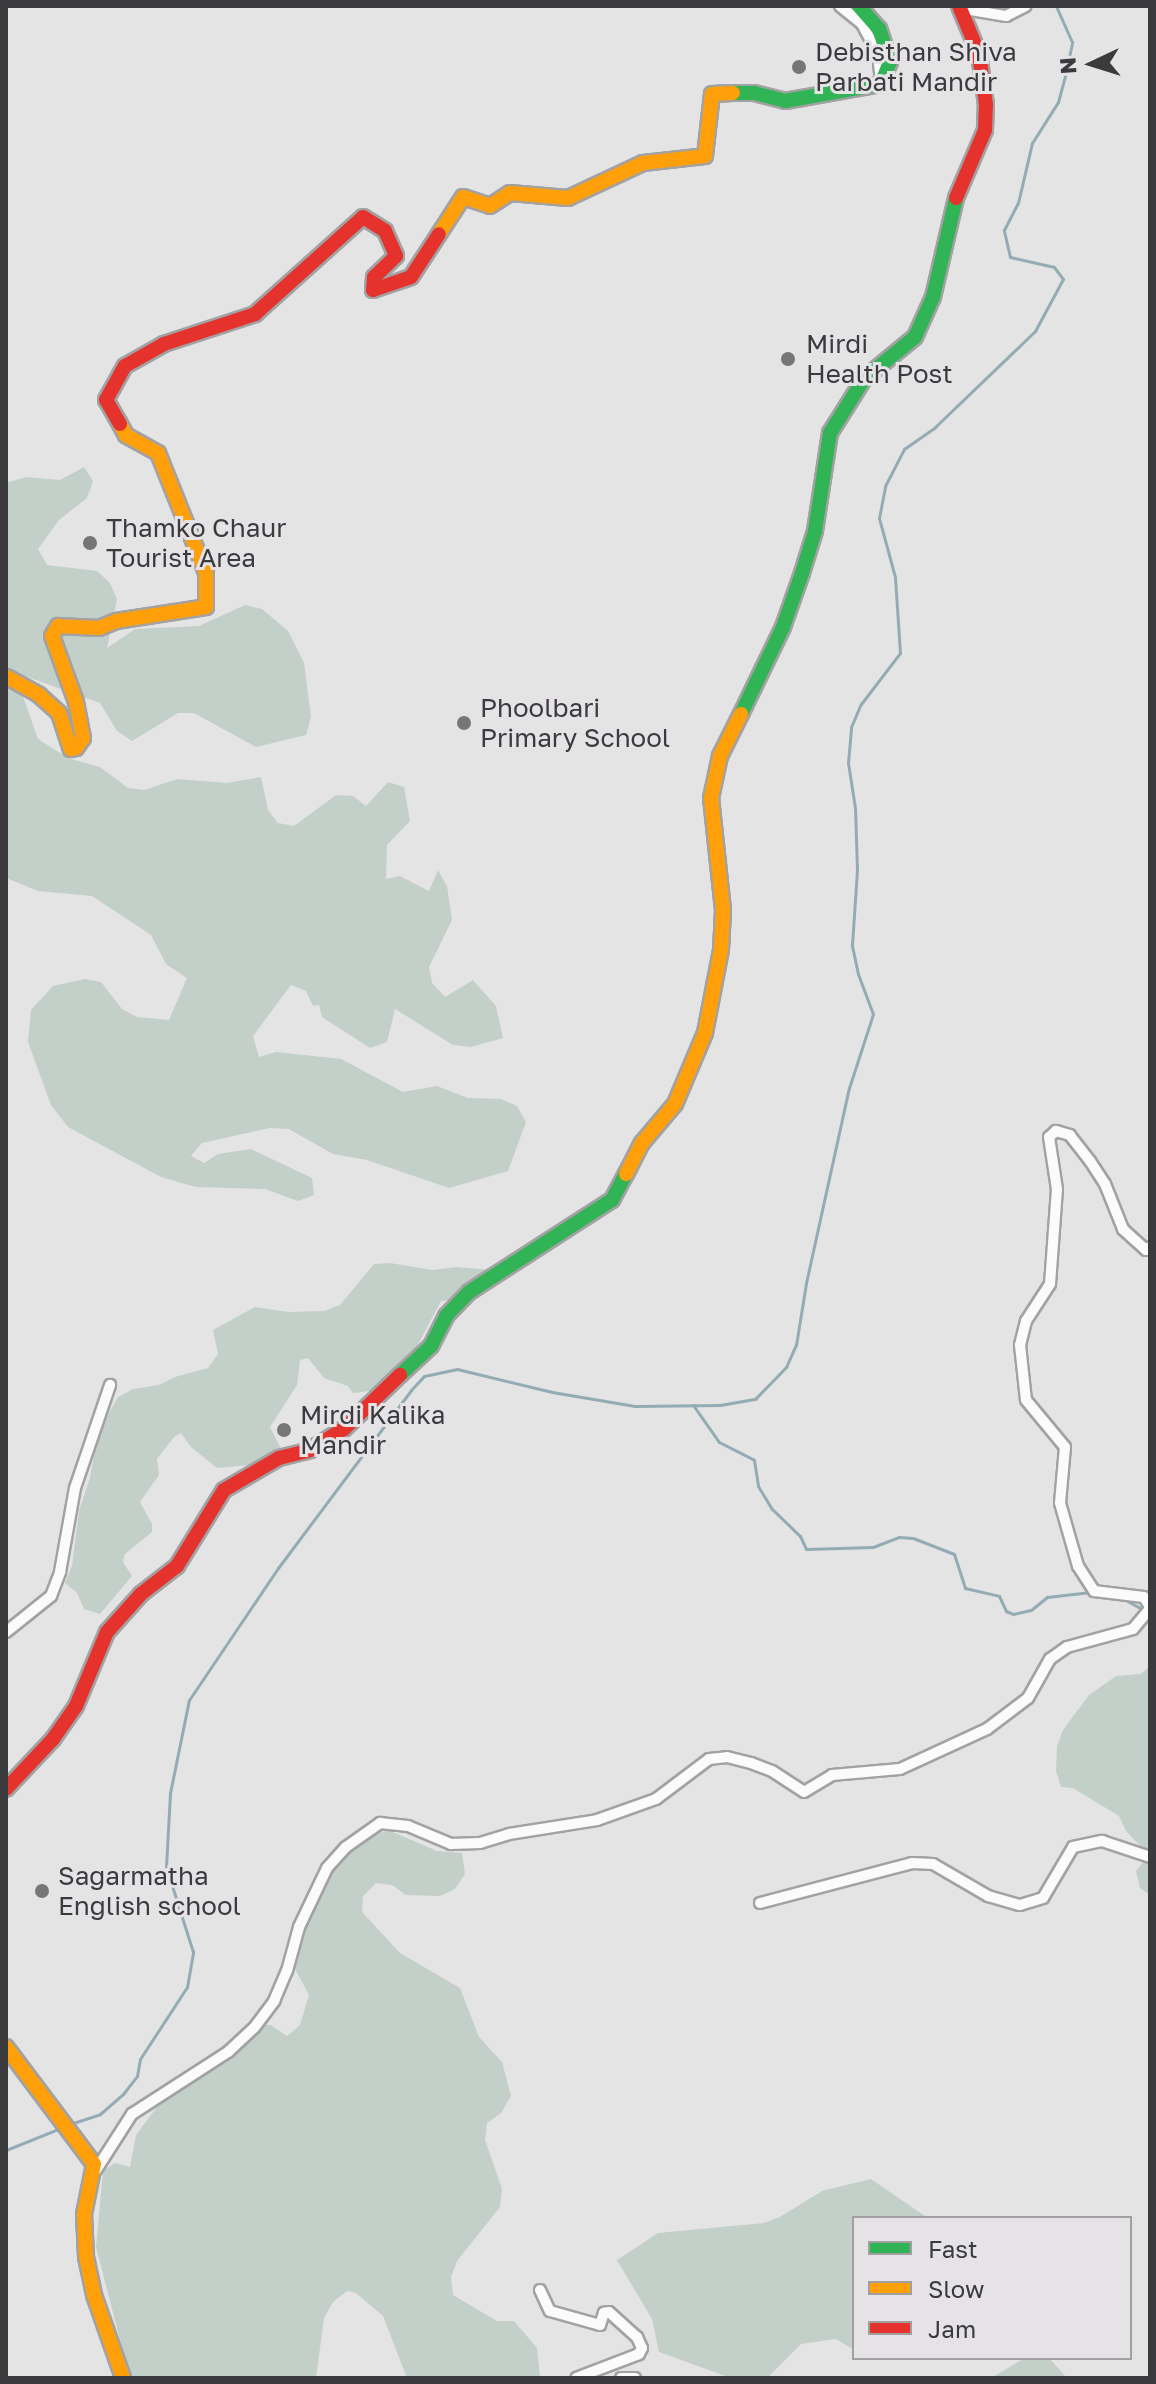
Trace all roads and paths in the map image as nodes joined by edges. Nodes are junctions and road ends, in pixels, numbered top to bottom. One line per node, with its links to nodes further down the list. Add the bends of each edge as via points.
1 (840, 6): 5 (street, via 862,24 878,54)
2 (859, 6): 5 (main road, via 879,29 890,62)
3 (1026, 6): 4 (street, via 1006,16)
4 (959, 7): 11 (main road, via 979,54 985,130 956,197 933,297 915,337 864,379 830,433 815,531 802,573 783,627 720,756 711,798 723,910 721,950 705,1033 675,1104 642,1143 612,1200 469,1292 446,1316 431,1346 344,1429 224,1490 177,1566 141,1594 107,1632 76,1706)
5 (881, 84): 6 (main road, via 785,101 754,93 712,94 705,156 643,163 568,198 510,193 490,206 463,197 411,277 373,290 374,277 396,256 385,231 363,217 255,314 164,344 125,366 106,400 126,435 158,453 206,573 206,607 99,628 58,626 52,636 83,738 76,748 71,749 59,713)
6 (7, 677)
7 (1150, 1247): 9 (street, via 1146,1250 1123,1229 1105,1184 1070,1135 1056,1131 1049,1137 1057,1189 1050,1284 1026,1321 1020,1345 1026,1400 1065,1447 1060,1503 1078,1566 1094,1591 1144,1597)
8 (110, 1385): 10 (street, via 75,1488 51,1596)
9 (1150, 1608): 15 (street, via 1133,1629 1067,1647 1050,1659 1028,1698 987,1729 900,1769 832,1775 804,1792 751,1763 709,1759 656,1799 597,1820 480,1843 451,1844 408,1826 380,1823 327,1868 299,1927 274,2001 254,2028 228,2052 132,2114)
10 (6, 1632)
11 (6, 1789)
12 (1150, 1857): 13 (street, via 1102,1841 1073,1847 1043,1898 1020,1905 988,1896 933,1864 912,1863)
13 (760, 1903)
14 (6, 2047): 15 (main road)
15 (93, 2170): 17 (main road, via 84,2214 86,2257)
16 (540, 2290): 18 (street, via 550,2311 600,2325 609,2312 642,2348 639,2354)
17 (123, 2378)
18 (576, 2378)
19 (621, 2378): 20 (street)
20 (635, 2378)

